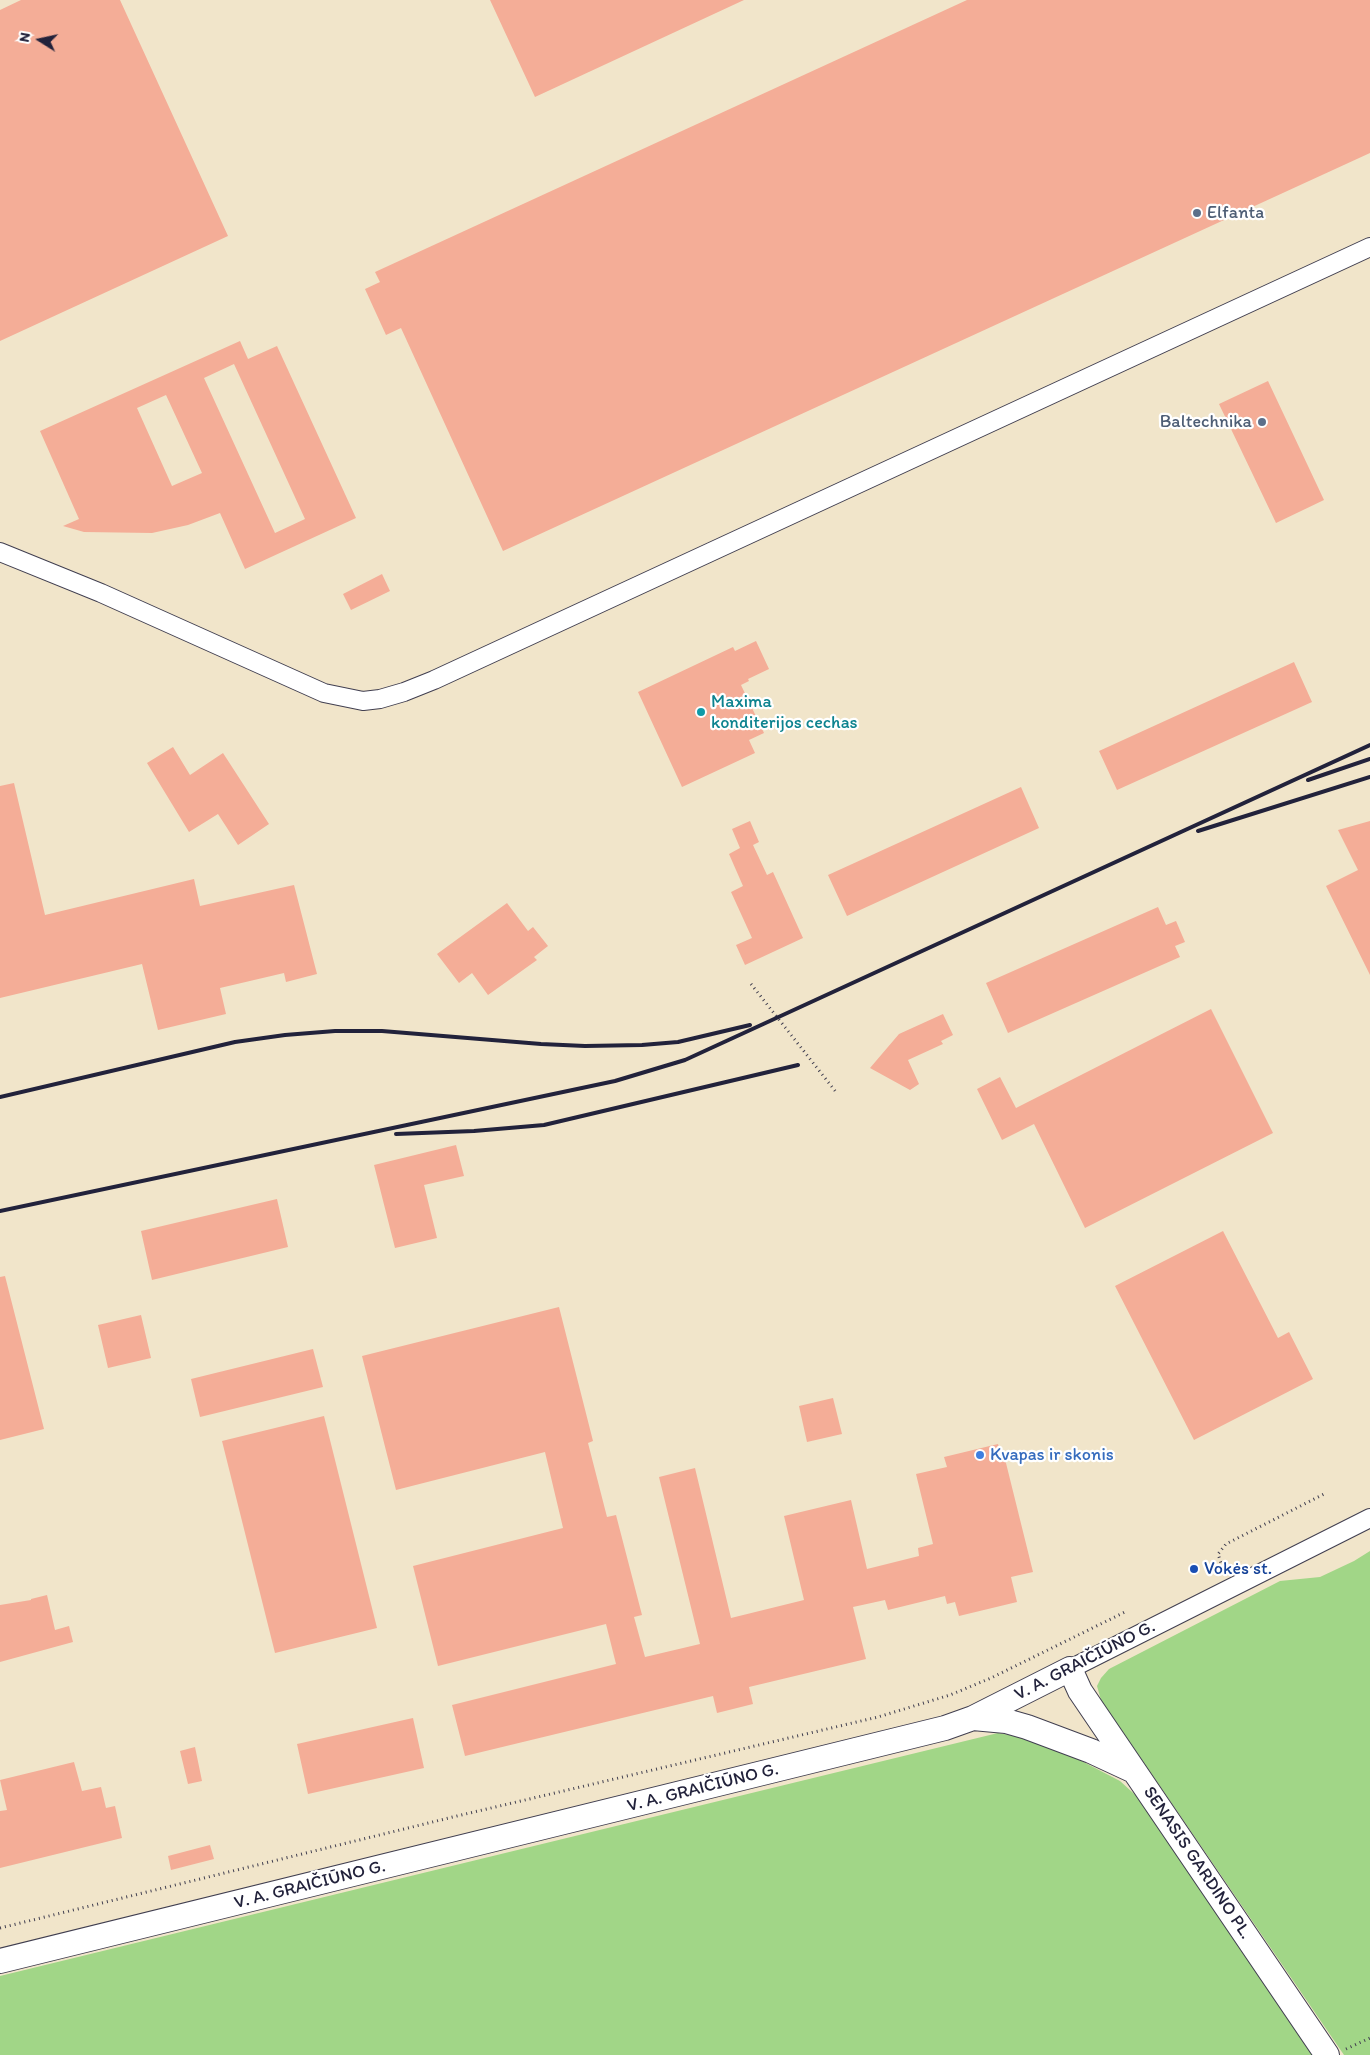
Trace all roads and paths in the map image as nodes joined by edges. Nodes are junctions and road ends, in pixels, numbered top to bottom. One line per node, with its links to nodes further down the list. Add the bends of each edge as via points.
1 (1370, 247): 2 (street, via 434,680 380,699 363,701 324,693 101,593)
2 (0, 552)
3 (750, 984): 4 (path)
4 (836, 1092)
5 (1324, 1494): 7 (path, via 1226,1544 1218,1554)
6 (1370, 1518): 7 (street, V. A. GRAIČIŪNO G.)
7 (1229, 1589): 9 (street, V. A. GRAIČIŪNO G.)
8 (1125, 1612): 12 (path, via 991,1678 950,1695 878,1717)
9 (1070, 1669): 10 (main road, V. A. GRAIČIŪNO G.); 11 (main road, SENASIS GARDINO PL., via 1080,1690)
10 (973, 1718): 11 (main road, via 1027,1727); 13 (main road, V. A. GRAIČIŪNO G., via 928,1733)
11 (1136, 1772): 15 (main road, SENASIS GARDINO PL.)
12 (0, 1928)
13 (0, 1961)
14 (1370, 2038): 15 (path)
15 (1334, 2053)

